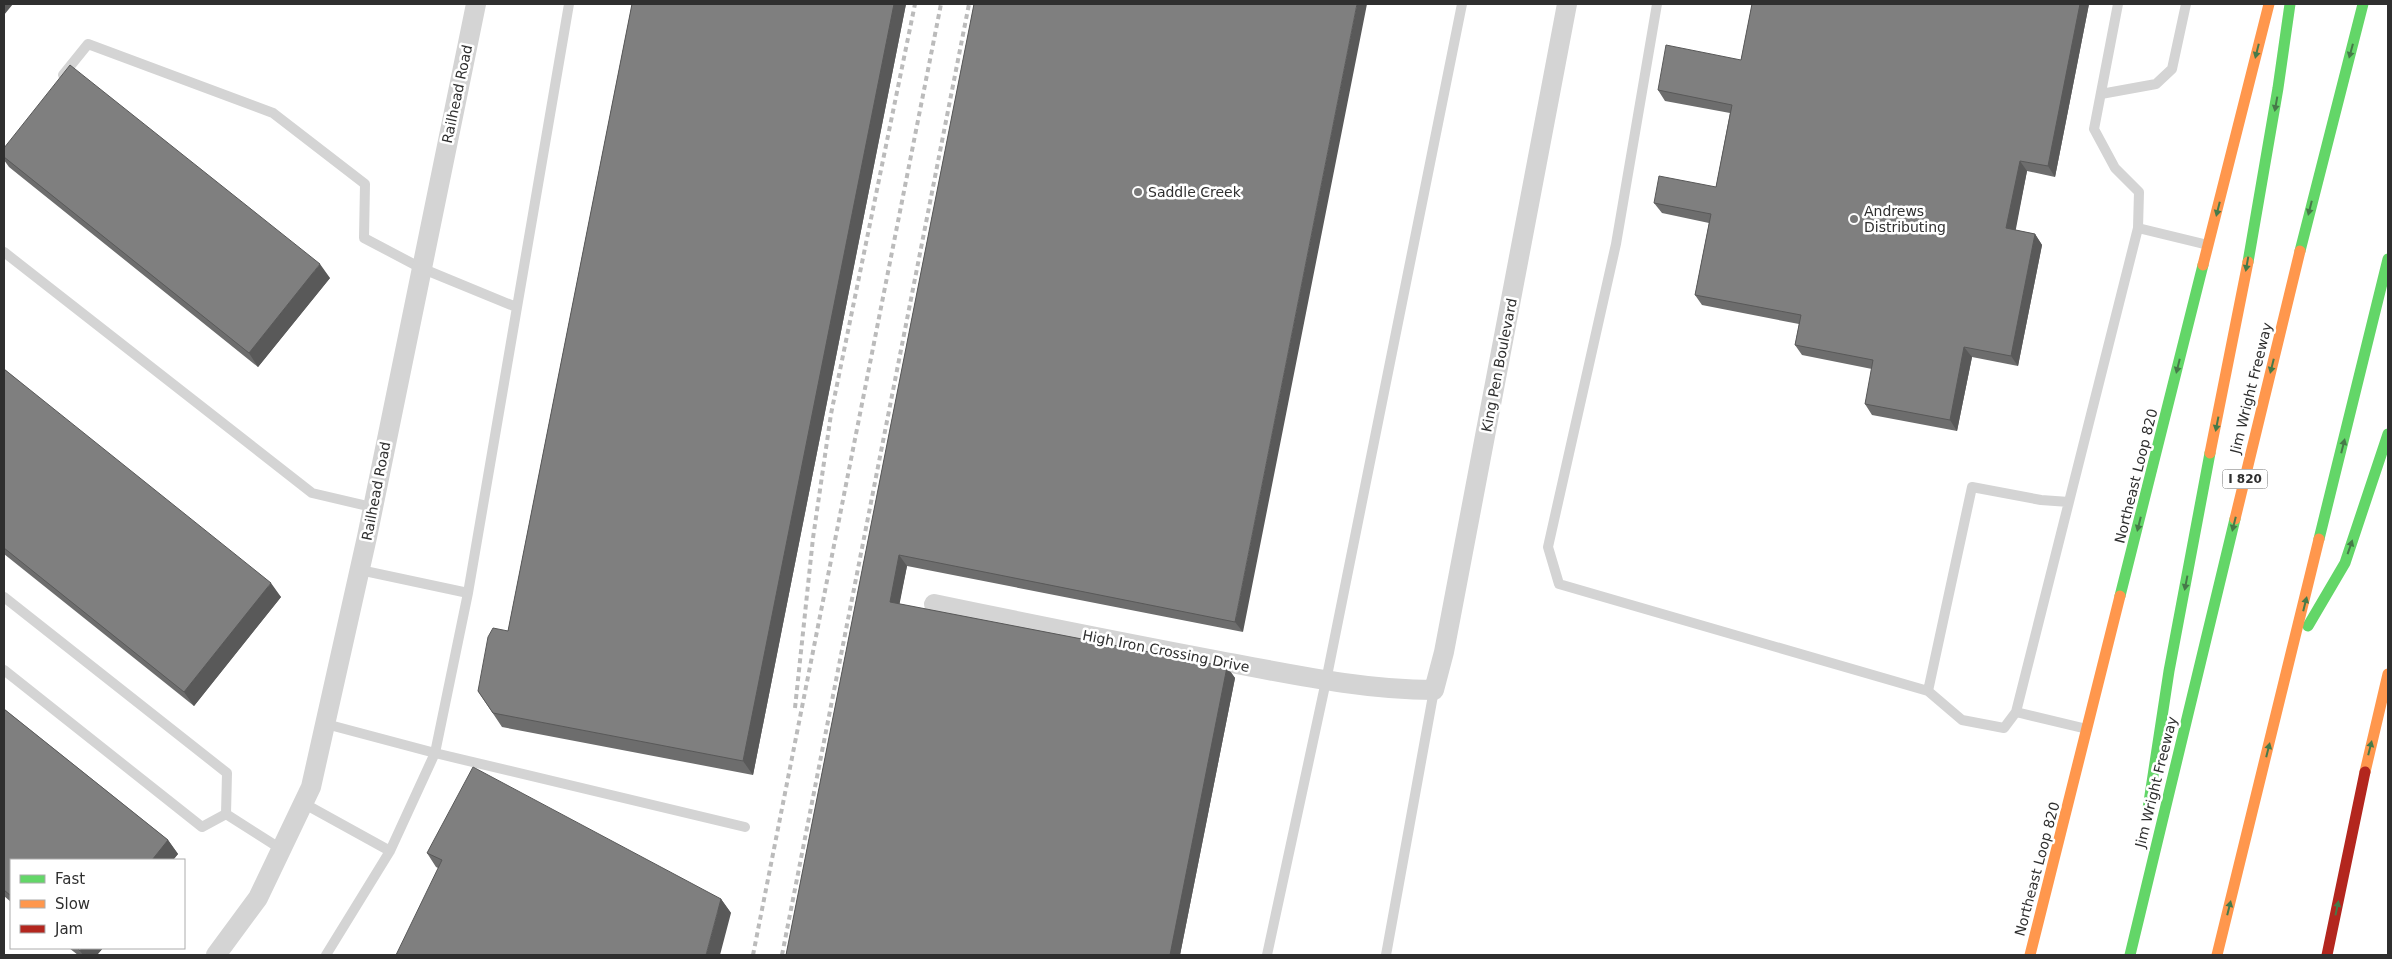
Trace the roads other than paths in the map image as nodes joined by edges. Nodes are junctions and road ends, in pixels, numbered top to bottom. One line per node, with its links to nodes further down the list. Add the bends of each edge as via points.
1 (476, 4): 17 (street, Railhead Road)
2 (569, 4): 18 (lane)
3 (1462, 4): 29 (lane)
4 (1567, 4): 30 (street, King Pen Boulevard, via 1444,652)
5 (1657, 4): 31 (lane, via 1616,244 1548,547 1559,584)
6 (2118, 4): 12 (lane)
7 (2186, 4): 12 (lane, via 2172,69 2156,84)
8 (2269, 4): 14 (main road, Northeast Loop 820, one-way to 14)
9 (2290, 4): 39 (main road, one-way to 39, via 2281,80 2169,671)
10 (2364, 4): 48 (main road, Jim Wright Freeway / I 820, one-way to 48, via 2310,209)
11 (58, 82): 17 (lane, via 88,44 273,113 365,184 364,238)
12 (2101, 94): 13 (lane, via 2094,129 2115,168 2139,192)
13 (2138, 228): 14 (lane); 20 (lane)
14 (2209, 245): 34 (main road, Northeast Loop 820, one-way to 34)
15 (4, 252): 21 (lane, via 312,493)
16 (2388, 259): 26 (main road, one-way to 16)
17 (421, 268): 18 (lane); 21 (street, Railhead Road)
18 (516, 307): 23 (lane)
19 (2388, 434): 26 (main road, one-way to 19, via 2345,563)
20 (2069, 502): 31 (lane, via 1972,487); 32 (lane)
21 (372, 507): 22 (street, Railhead Road)
22 (360, 570): 23 (lane); 33 (street, Railhead Road)
23 (468, 593): 35 (lane)
24 (4, 597): 37 (lane, via 227,773)
25 (934, 604): 29 (street, High Iron Crossing Drive)
26 (2293, 651): 49 (main road, one-way to 26)
27 (4, 670): 37 (lane, via 202,827)
28 (2388, 674): 50 (main road, one-way to 28)
29 (1326, 681): 30 (street, High Iron Crossing Drive, via 1398,690); 45 (lane)
30 (1434, 690): 46 (lane)
31 (1928, 691): 32 (lane, via 1962,720 2004,728)
32 (2016, 712): 34 (lane)
33 (326, 724): 35 (lane); 36 (street, Railhead Road, via 311,787)
34 (2088, 729): 47 (main road, Northeast Loop 820)
35 (435, 753): 38 (lane); 41 (lane)
36 (303, 803): 40 (street, Railhead Road); 41 (lane)
37 (226, 814): 40 (lane)
38 (745, 827)
39 (2145, 828)
40 (282, 849): 43 (street, Railhead Road, via 258,898)
41 (390, 851): 44 (lane)
42 (2139, 867): 48 (main road)
43 (216, 955)
44 (326, 955)
45 (1267, 955)
46 (1386, 955)
47 (2030, 955)
48 (2128, 955)
49 (2217, 955)
50 (2327, 955)

